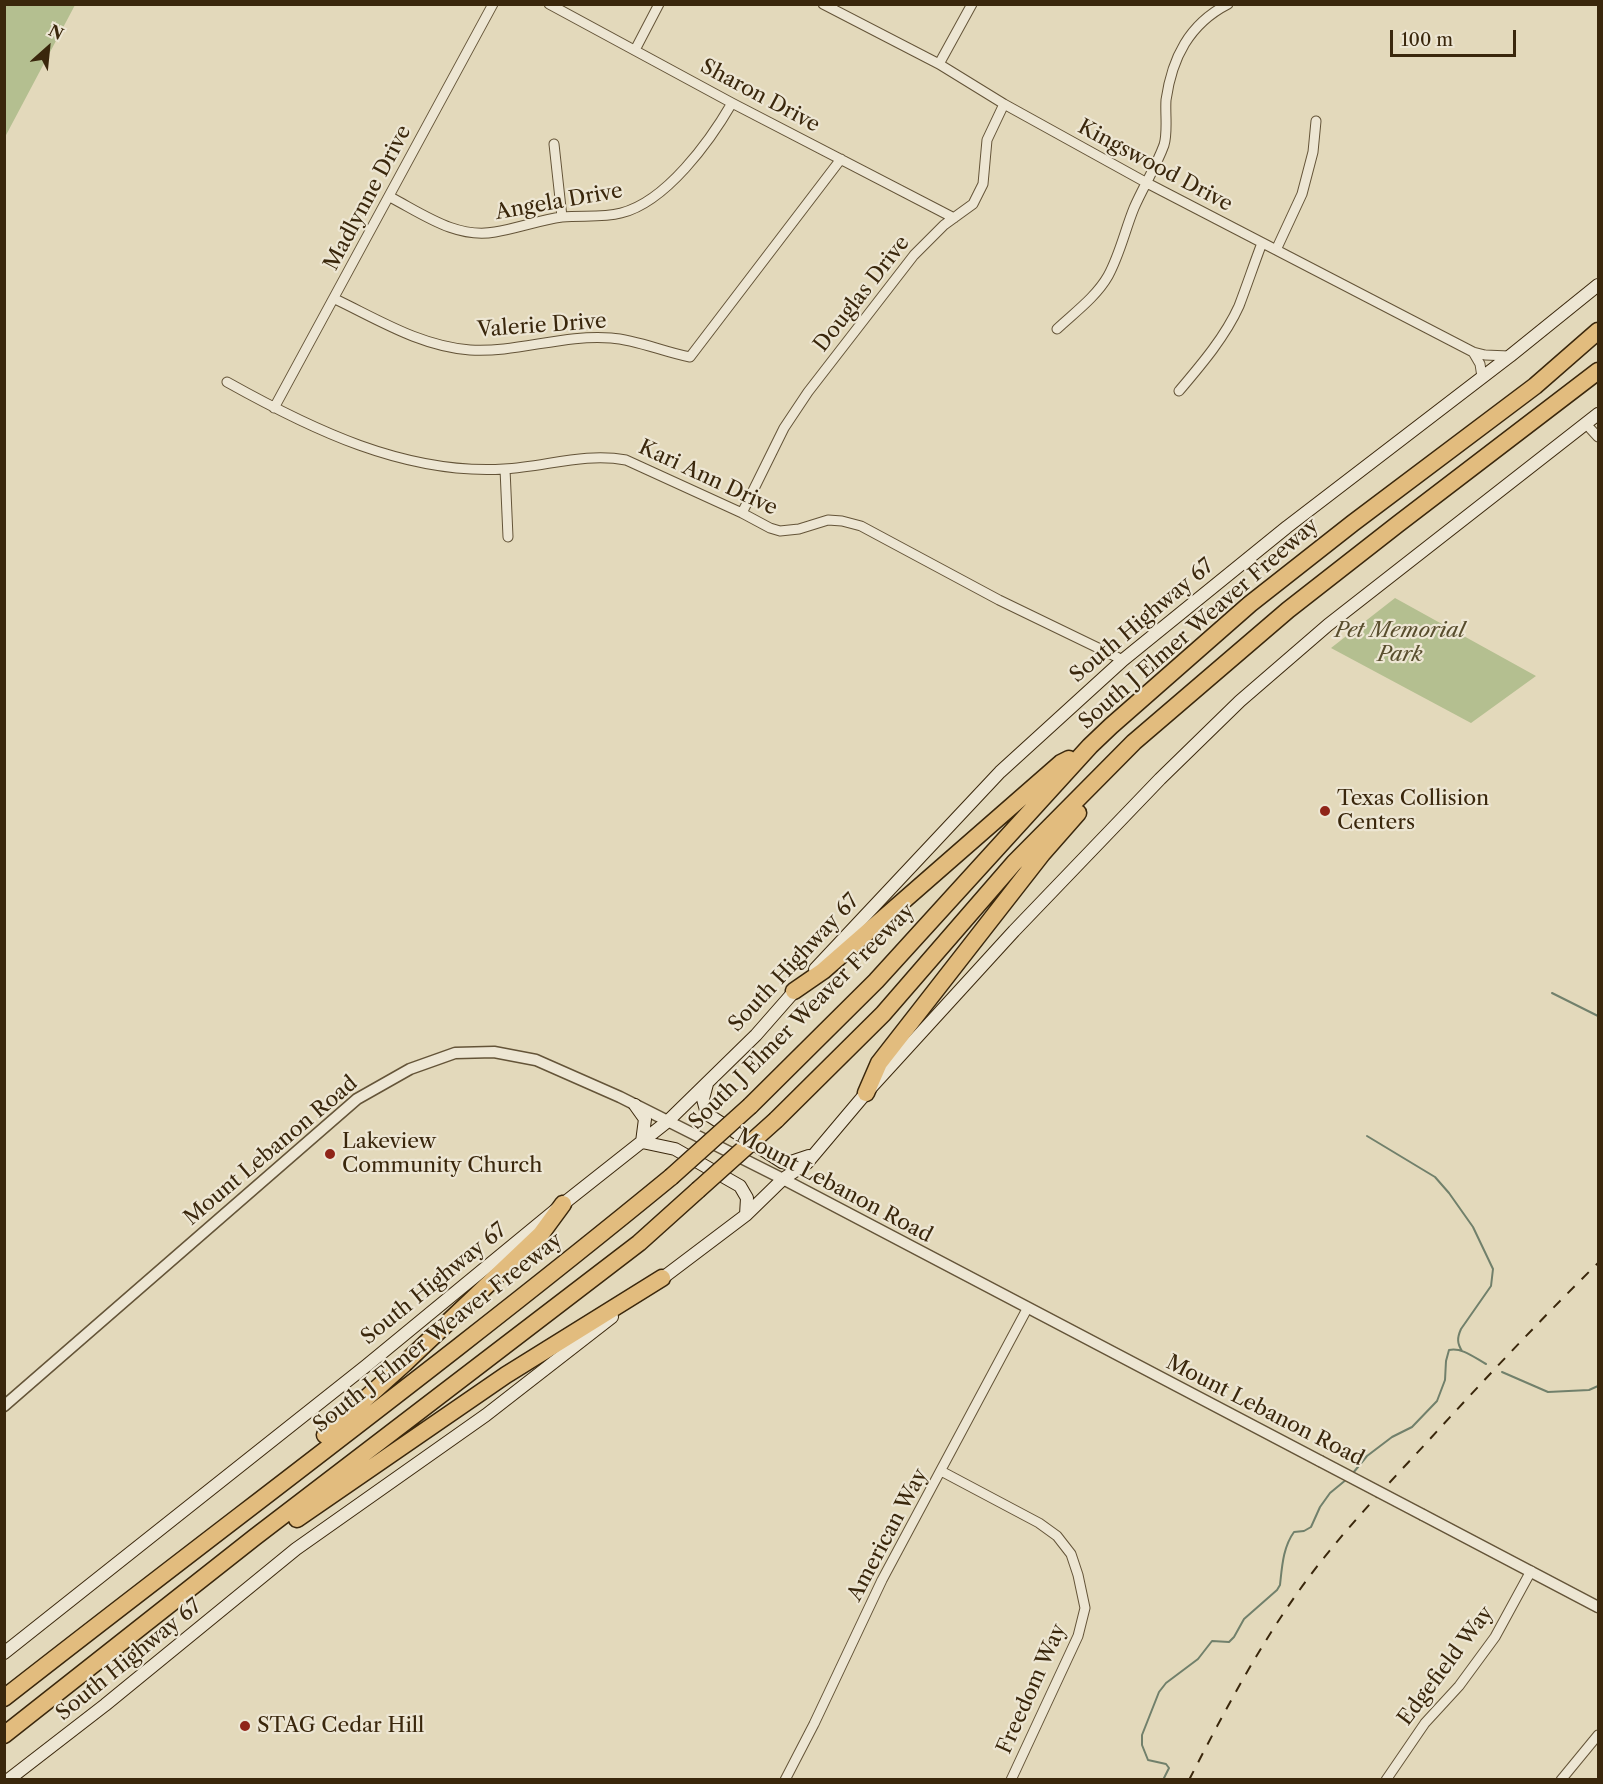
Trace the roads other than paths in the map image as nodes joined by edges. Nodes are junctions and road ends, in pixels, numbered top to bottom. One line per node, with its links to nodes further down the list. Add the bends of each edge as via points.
1 (493, 4): 15 (street, Madlynne Drive)
2 (549, 4): 7 (street, Sharon Drive)
3 (659, 4): 7 (street)
4 (823, 4): 8 (street, Kingswood Drive)
5 (972, 4): 8 (street)
6 (1228, 4): 14 (street, via 1202,22 1180,49 1166,100 1164,144)
7 (635, 50): 9 (street, Sharon Drive)
8 (939, 64): 10 (street, Kingswood Drive)
9 (732, 103): 13 (street, Sharon Drive); 16 (street, Angela Drive, via 667,189 614,215)
10 (1004, 104): 14 (street, Kingswood Drive); 17 (street, Douglas Drive, via 987,140 979,194 973,204)
11 (1316, 121): 19 (street, via 1302,194)
12 (554, 144): 16 (street)
13 (841, 159): 17 (street, Sharon Drive); 21 (street, Valerie Drive, via 690,357 611,338 573,338 472,350 439,345 411,336)
14 (1147, 183): 18 (street, Kingswood Drive); 22 (street, via 1107,278)
15 (390, 197): 16 (street, Angela Drive, via 452,230 472,233); 21 (street, Madlynne Drive)
16 (562, 217)
17 (954, 218): 35 (street, Douglas Drive, via 914,255 808,392 784,429)
18 (1262, 243): 19 (street, Kingswood Drive); 29 (street, via 1238,307 1200,367)
19 (1276, 250): 24 (street, Kingswood Drive)
20 (1599, 285): 25 (main road, South Highway 67)
21 (335, 298): 30 (street, Madlynne Drive)
22 (1057, 329)
23 (1599, 331): 39 (highway, South J Elmer Weaver Freeway, via 1535,387 1250,604)
24 (1473, 352): 25 (street, Kingswood Drive); 27 (street)
25 (1510, 356): 27 (main road, South Highway 67)
26 (1599, 371): 38 (highway, via 1288,610)
27 (1482, 377): 37 (main road, South Highway 67)
28 (227, 382): 30 (street, Kari Ann Drive)
29 (1179, 391)
30 (274, 408): 34 (street, Kari Ann Drive, via 391,457 466,470)
31 (1599, 414): 32 (main road, South Highway 67)
32 (1586, 424): 33 (street); 42 (main road, South Highway 67, via 1328,625 1240,701 1039,906)
33 (1599, 437)
34 (505, 470): 35 (street, Kari Ann Drive, via 606,456 626,460); 36 (street)
35 (742, 513): 37 (street, Kari Ann Drive, via 780,531 828,520 861,526 999,600)
36 (508, 537)
37 (1123, 660): 40 (main road, South Highway 67, via 1000,772)
38 (1134, 742): 42 (highway, via 879,1063); 55 (highway, bridge, via 1014,863 883,1014 776,1120 639,1243)
39 (1090, 746): 40 (highway, via 1061,763 823,971); 54 (highway, South J Elmer Weaver Freeway, bridge, via 876,981 750,1106 671,1177 553,1273)
40 (794, 991): 41 (main road, South Highway 67)
41 (708, 1083): 44 (main road, South Highway 67); 46 (main road, via 704,1099 707,1114 782,1162)
42 (866, 1094): 46 (main road, South Highway 67)
43 (635, 1105): 44 (street, Mount Lebanon Road); 45 (main road, via 645,1119); 52 (street, Mount Lebanon Road, via 537,1060 494,1052 455,1053 410,1069 357,1099)
44 (668, 1122): 45 (main road, South Highway 67); 47 (street, Mount Lebanon Road)
45 (642, 1142): 48 (main road, South Highway 67); 49 (main road, via 675,1149 740,1186 747,1198)
46 (811, 1155): 47 (main road, South Highway 67)
47 (783, 1179): 49 (main road, South Highway 67); 51 (street, Mount Lebanon Road)
48 (562, 1204): 54 (highway, via 541,1234 405,1364 351,1414 227,1515); 58 (main road, South Highway 67, via 366,1366)
49 (746, 1215): 50 (main road, South Highway 67)
50 (662, 1278): 55 (highway, via 506,1375 284,1528); 62 (main road, South Highway 67, via 486,1415 296,1550 105,1706)
51 (1027, 1309): 53 (street, American Way); 56 (street, Mount Lebanon Road, bridge)
52 (4, 1406)
53 (941, 1471): 63 (street, American Way, via 882,1580); 64 (street, Freedom Way, via 1057,1536 1071,1554 1078,1575 1085,1608 1078,1636)
54 (213, 1535): 59 (highway, South J Elmer Weaver Freeway)
55 (255, 1537): 60 (highway)
56 (1531, 1571): 57 (street, Mount Lebanon Road); 65 (street, Edgefield Way, via 1495,1637 1459,1686 1425,1723)
57 (1599, 1607)
58 (4, 1653)
59 (4, 1698)
60 (4, 1735)
61 (1599, 1735): 66 (street)
62 (8, 1779)
63 (785, 1779)
64 (1011, 1779)
65 (1386, 1779)
66 (1561, 1779)

